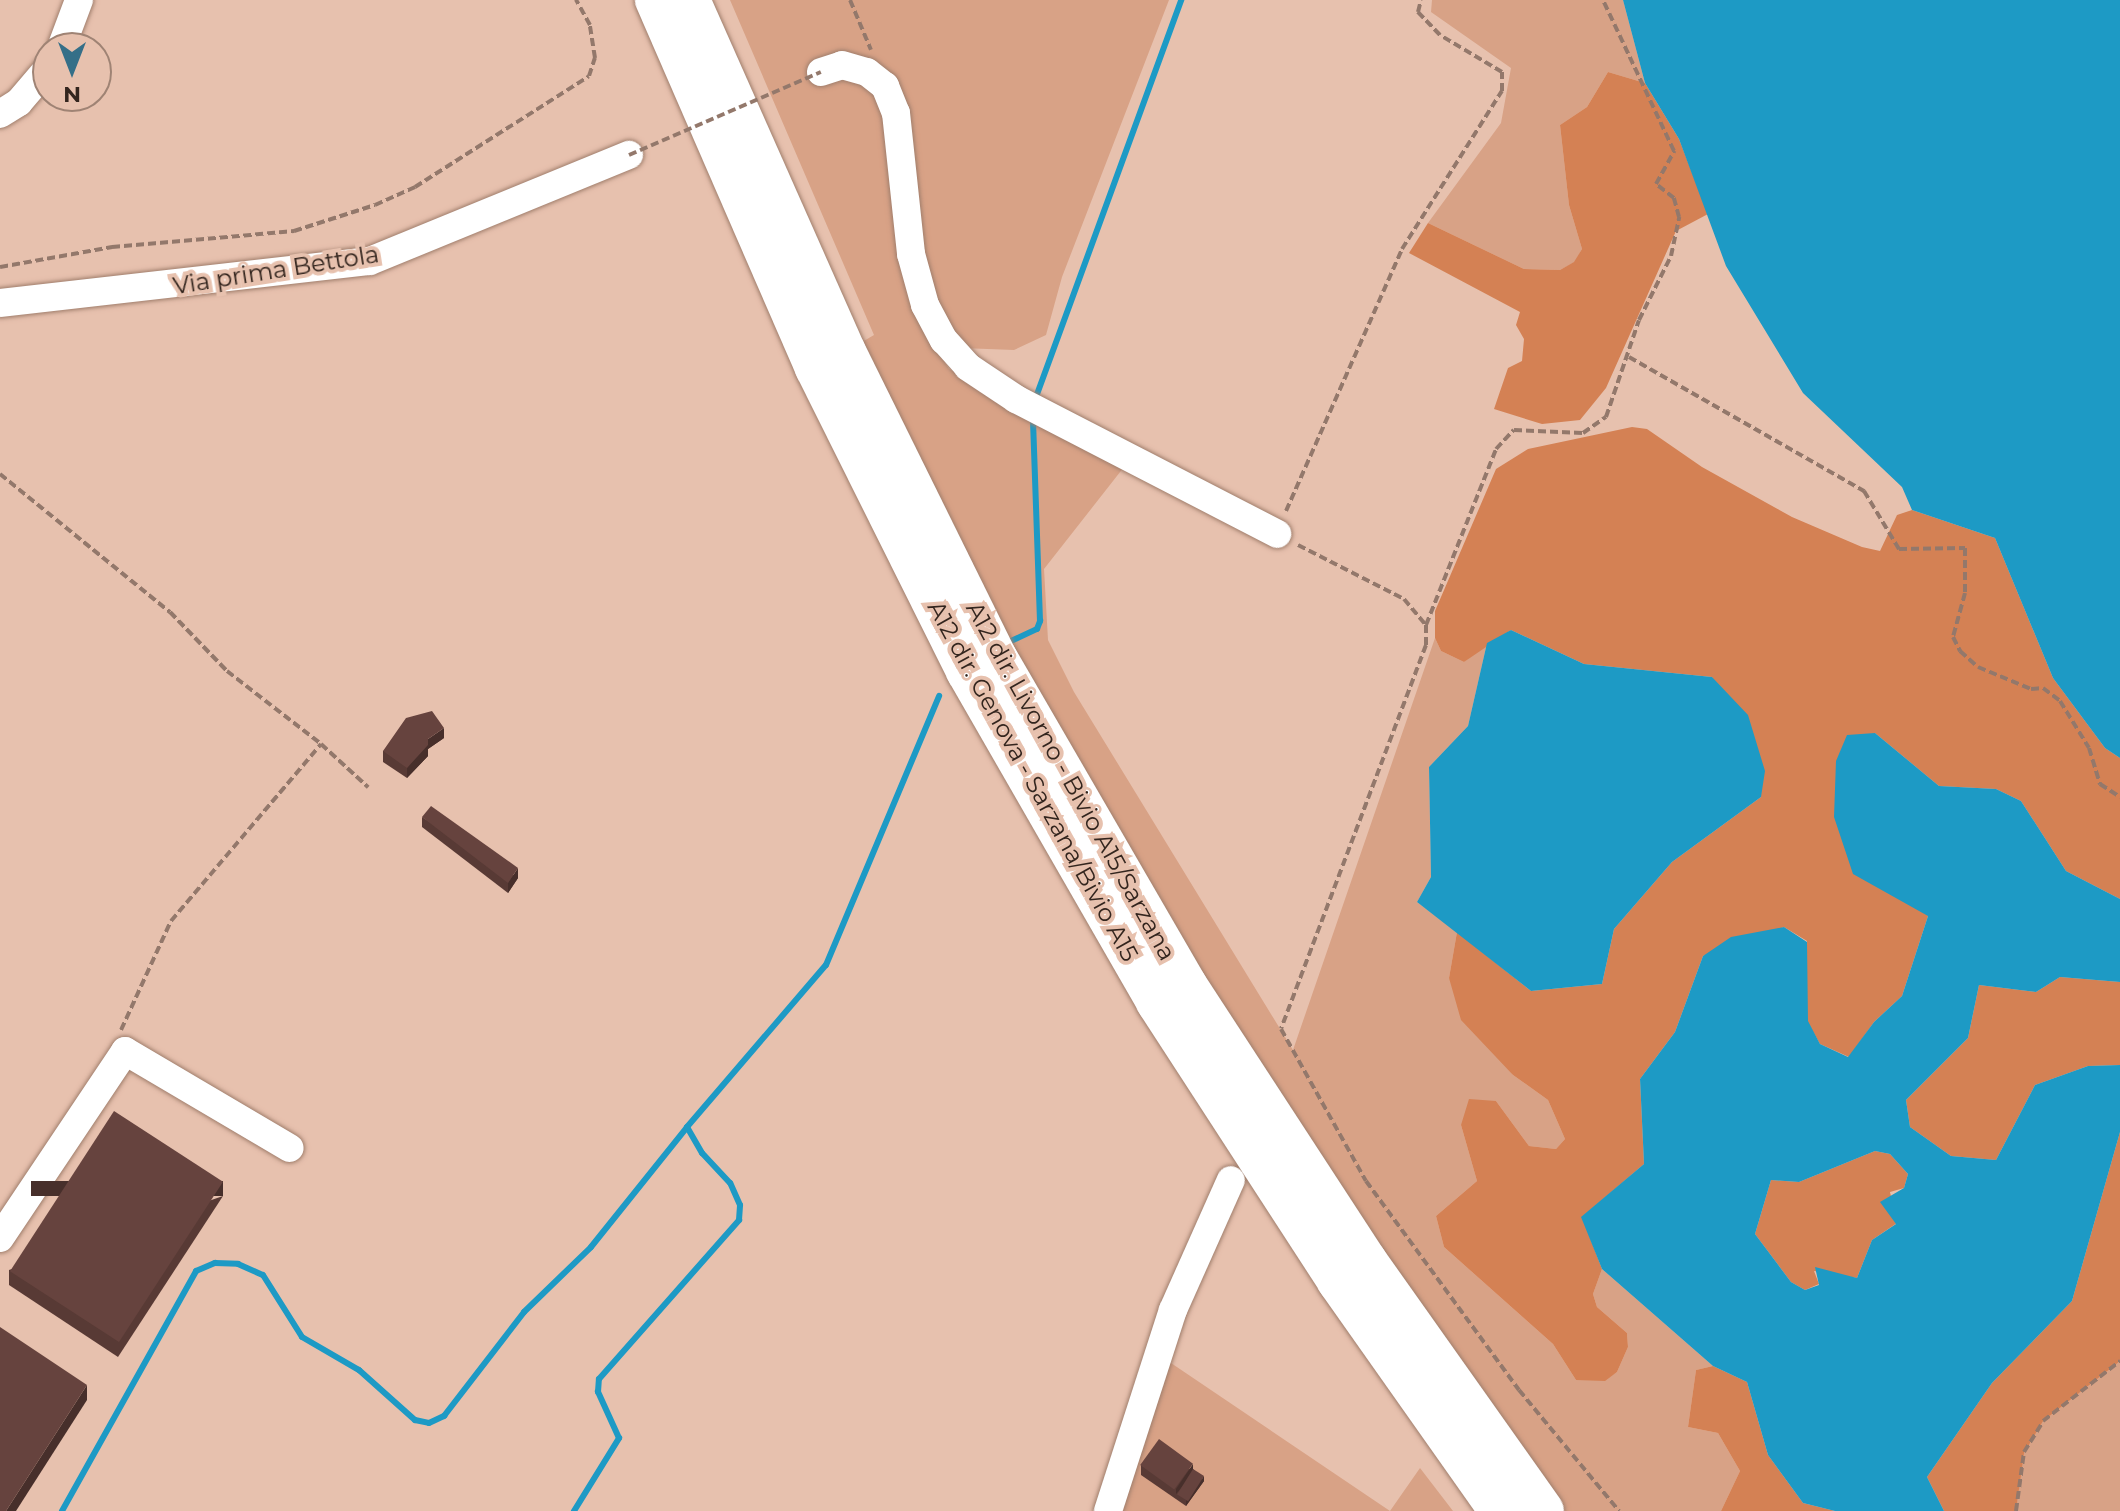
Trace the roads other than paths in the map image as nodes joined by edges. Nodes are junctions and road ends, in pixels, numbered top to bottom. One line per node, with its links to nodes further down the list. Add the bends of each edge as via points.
1 (79, 0): 4 (street)
2 (656, 0): 15 (highway, A12 dir. Genova - Sarzana/Bivio A15, via 816,368 967,671 1157,1002 1338,1281)
3 (689, 0): 16 (highway, A12 dir. Livorno - Bivio A15/Sarzana, via 845,352 997,659 1186,985 1366,1261)
4 (67, 32)
5 (821, 72): 10 (street, via 842,65 867,72 885,86 896,113 911,254 925,305 944,340 968,367 1016,399)
6 (32, 87): 7 (street)
7 (0, 114)
8 (629, 155): 9 (street, Via prima Bettola, via 370,261)
9 (0, 303)
10 (1277, 534)
11 (290, 1148): 13 (street, via 125,1051)
12 (1231, 1180): 14 (street, via 1173,1310)
13 (0, 1238)
14 (1108, 1511)
15 (1500, 1511)
16 (1543, 1511)

